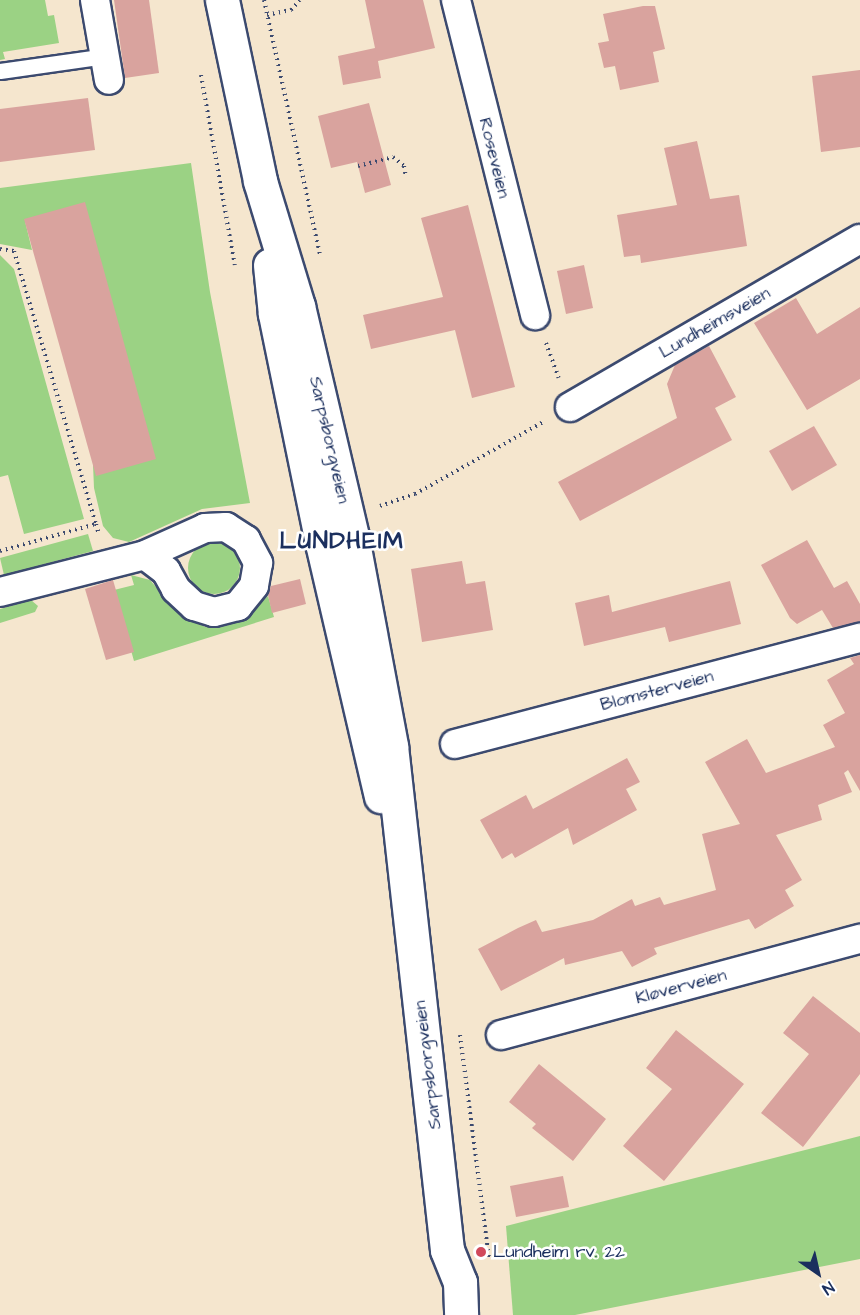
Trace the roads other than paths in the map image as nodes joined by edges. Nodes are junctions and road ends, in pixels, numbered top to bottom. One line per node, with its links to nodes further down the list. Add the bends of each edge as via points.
1 (95, 0): 4 (street)
2 (222, 0): 15 (highway, Sarpsborgveien, via 260,181 298,306 352,537 392,746)
3 (456, 0): 7 (street, Roseveien)
4 (107, 68): 5 (lane)
5 (0, 71)
6 (860, 239): 8 (street, Lundheimsveien)
7 (535, 315)
8 (570, 407)
9 (145, 555): 10 (street)
10 (0, 592)
11 (860, 638): 12 (street, Blomsterveien)
12 (455, 744)
13 (860, 939): 14 (street, Kløverveien)
14 (501, 1035)
15 (447, 1250): 16 (highway, Sarpsborgveien, via 439,1283); 17 (highway, Sarpsborgveien, via 460,1282)
16 (439, 1315)
17 (461, 1315)

